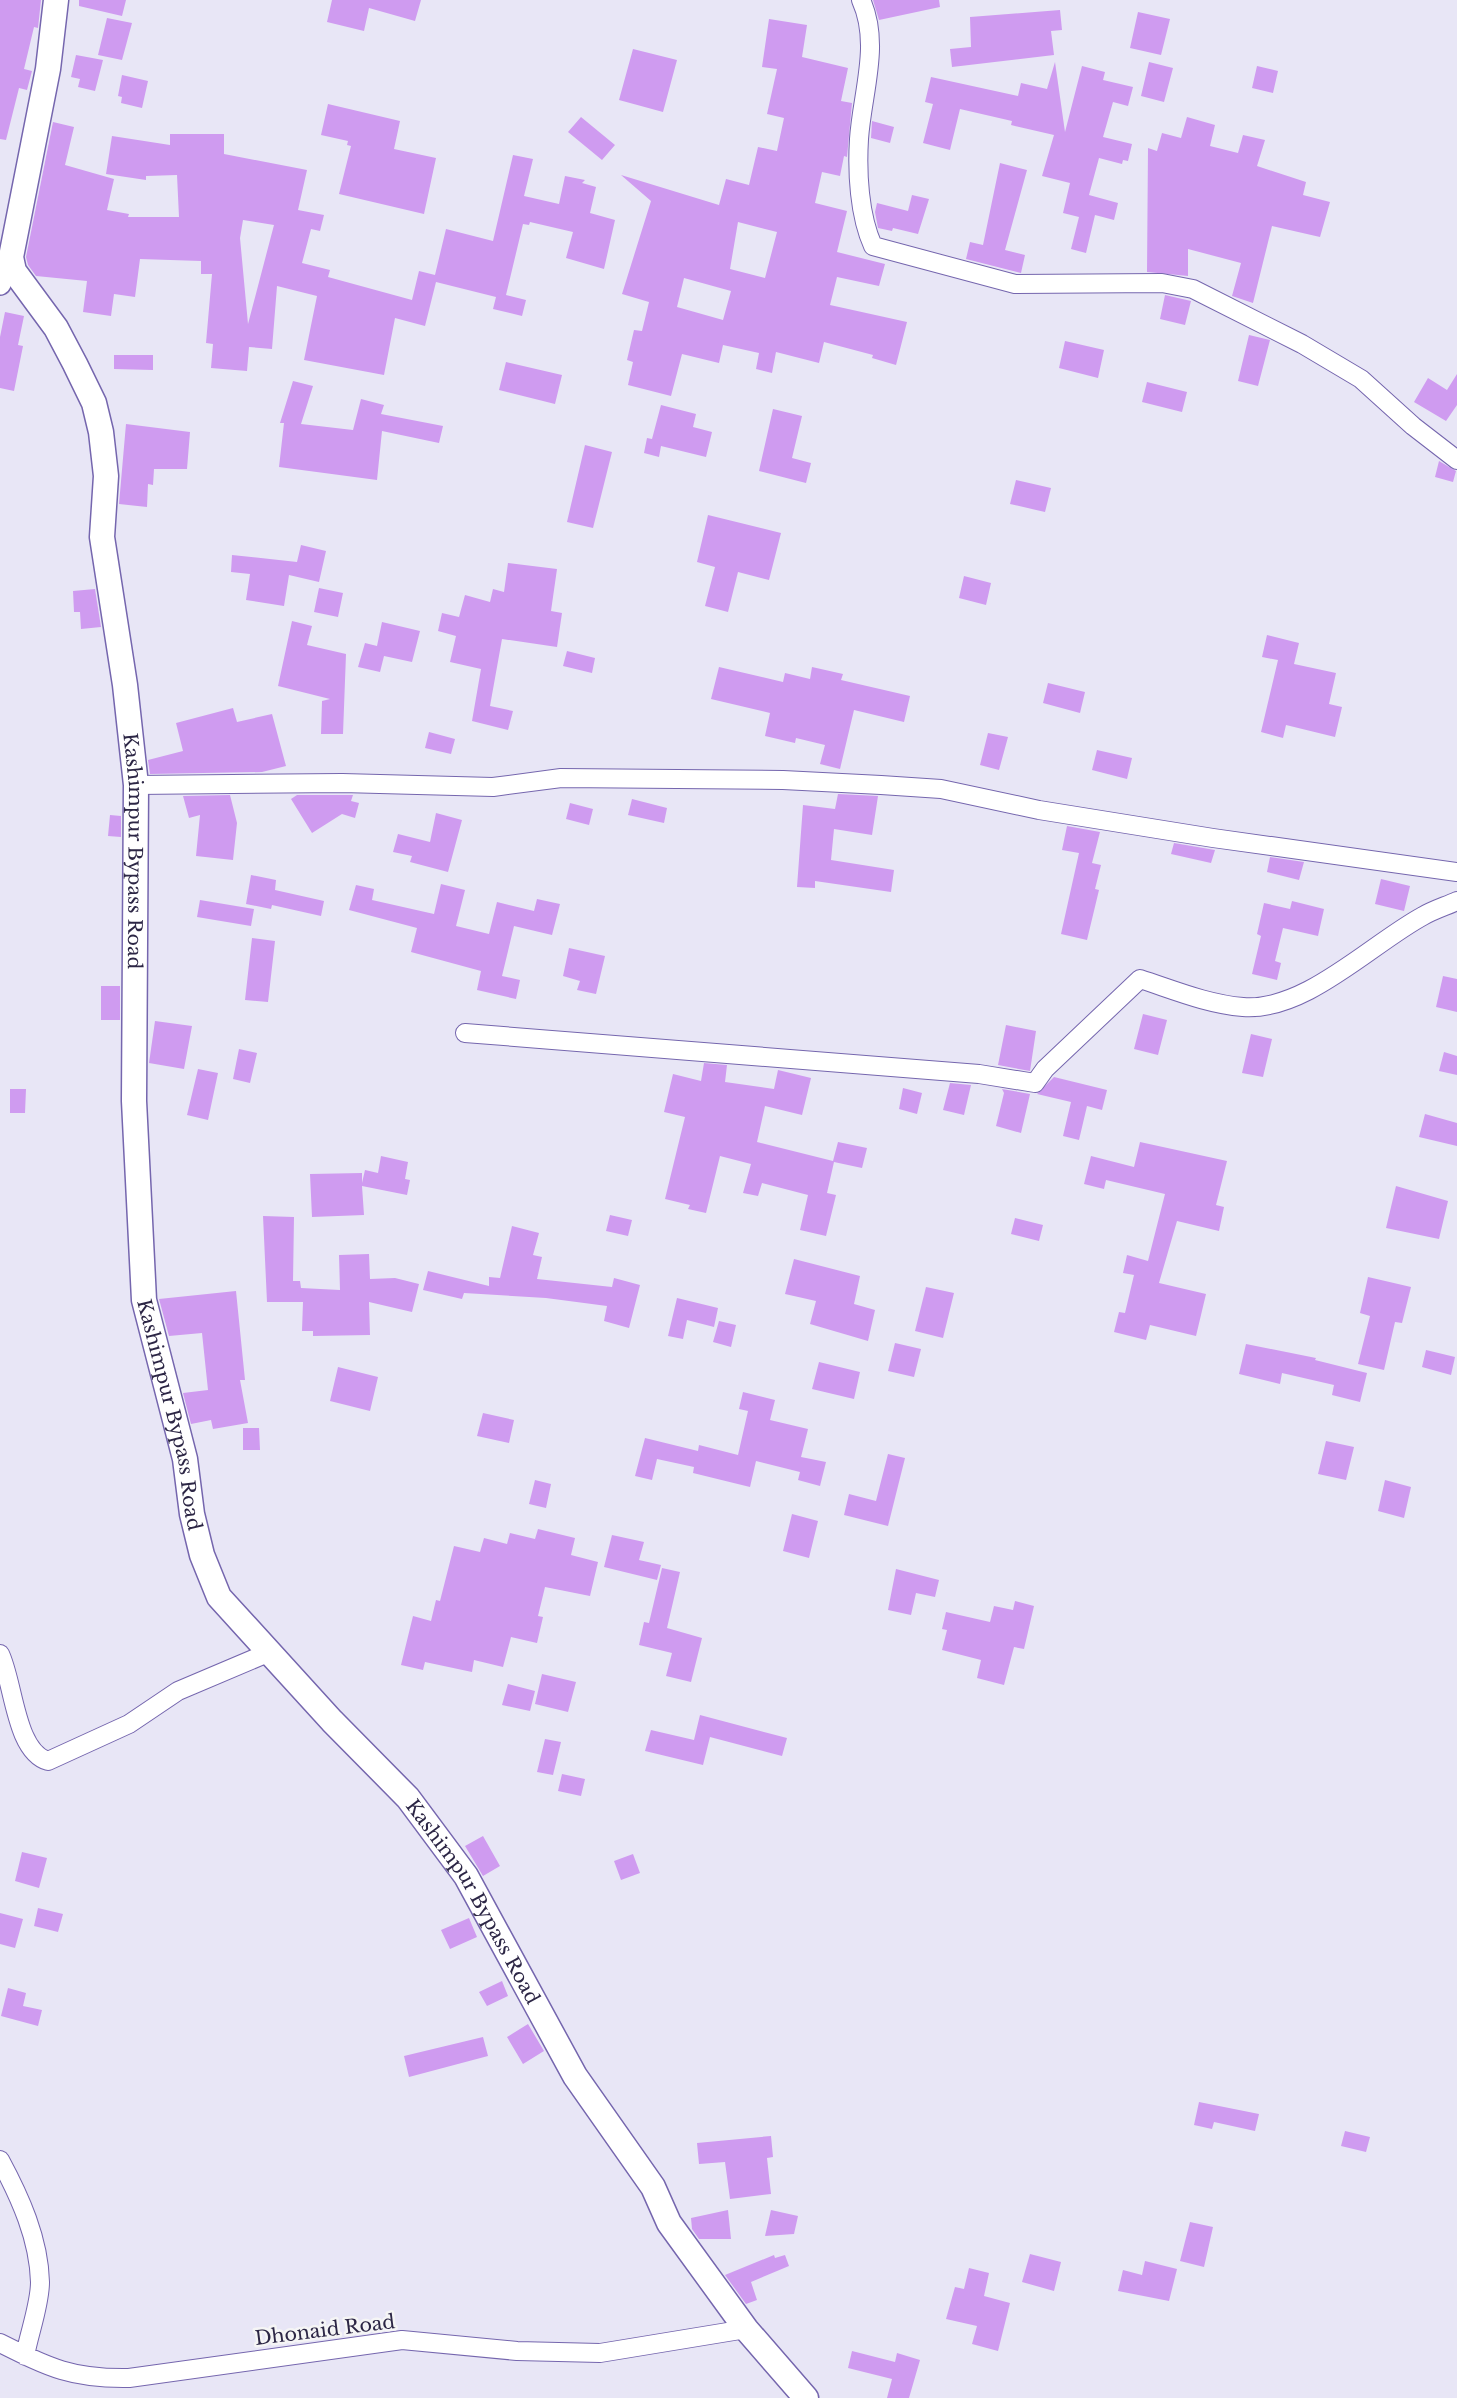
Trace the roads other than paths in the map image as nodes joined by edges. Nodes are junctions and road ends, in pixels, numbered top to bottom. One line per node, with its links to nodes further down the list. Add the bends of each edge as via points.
1 (56, 0): 3 (main road, via 48,69)
2 (861, 0): 5 (street, via 867,13 870,50 859,140 862,202 873,246 1016,285 1163,283 1193,289 1361,379)
3 (11, 257): 4 (street); 6 (main road, Kashimpur Bypass Road, via 15,271 56,328 75,364 94,403 101,432 106,476 102,537)
4 (0, 284)
5 (1457, 460)
6 (136, 785): 7 (street, via 494,787 561,778 881,785 941,789 1039,810); 10 (main road, Kashimpur Bypass Road, via 135,1114 144,1300 186,1459 202,1555 219,1597)
7 (1457, 872)
8 (1457, 901): 9 (street, via 1423,915 1308,990 1270,1004 1246,1007 1205,1000 1140,979 1035,1083 966,1073)
9 (466, 1032)
10 (270, 1652): 11 (street, via 178,1692 129,1724 48,1761 32,1752); 13 (main road, Kashimpur Bypass Road, via 408,1798 466,1876 575,2076 653,2187 669,2223)
11 (0, 1654)
12 (0, 2160): 15 (street, via 18,2193 37,2259 40,2284)
13 (746, 2329): 15 (street, Dhonaid Road, via 600,2353 402,2340 129,2378 90,2379); 16 (main road, Kashimpur Bypass Road)
14 (0, 2343): 15 (street, Dhonaid Road)
15 (24, 2356)
16 (806, 2398)

